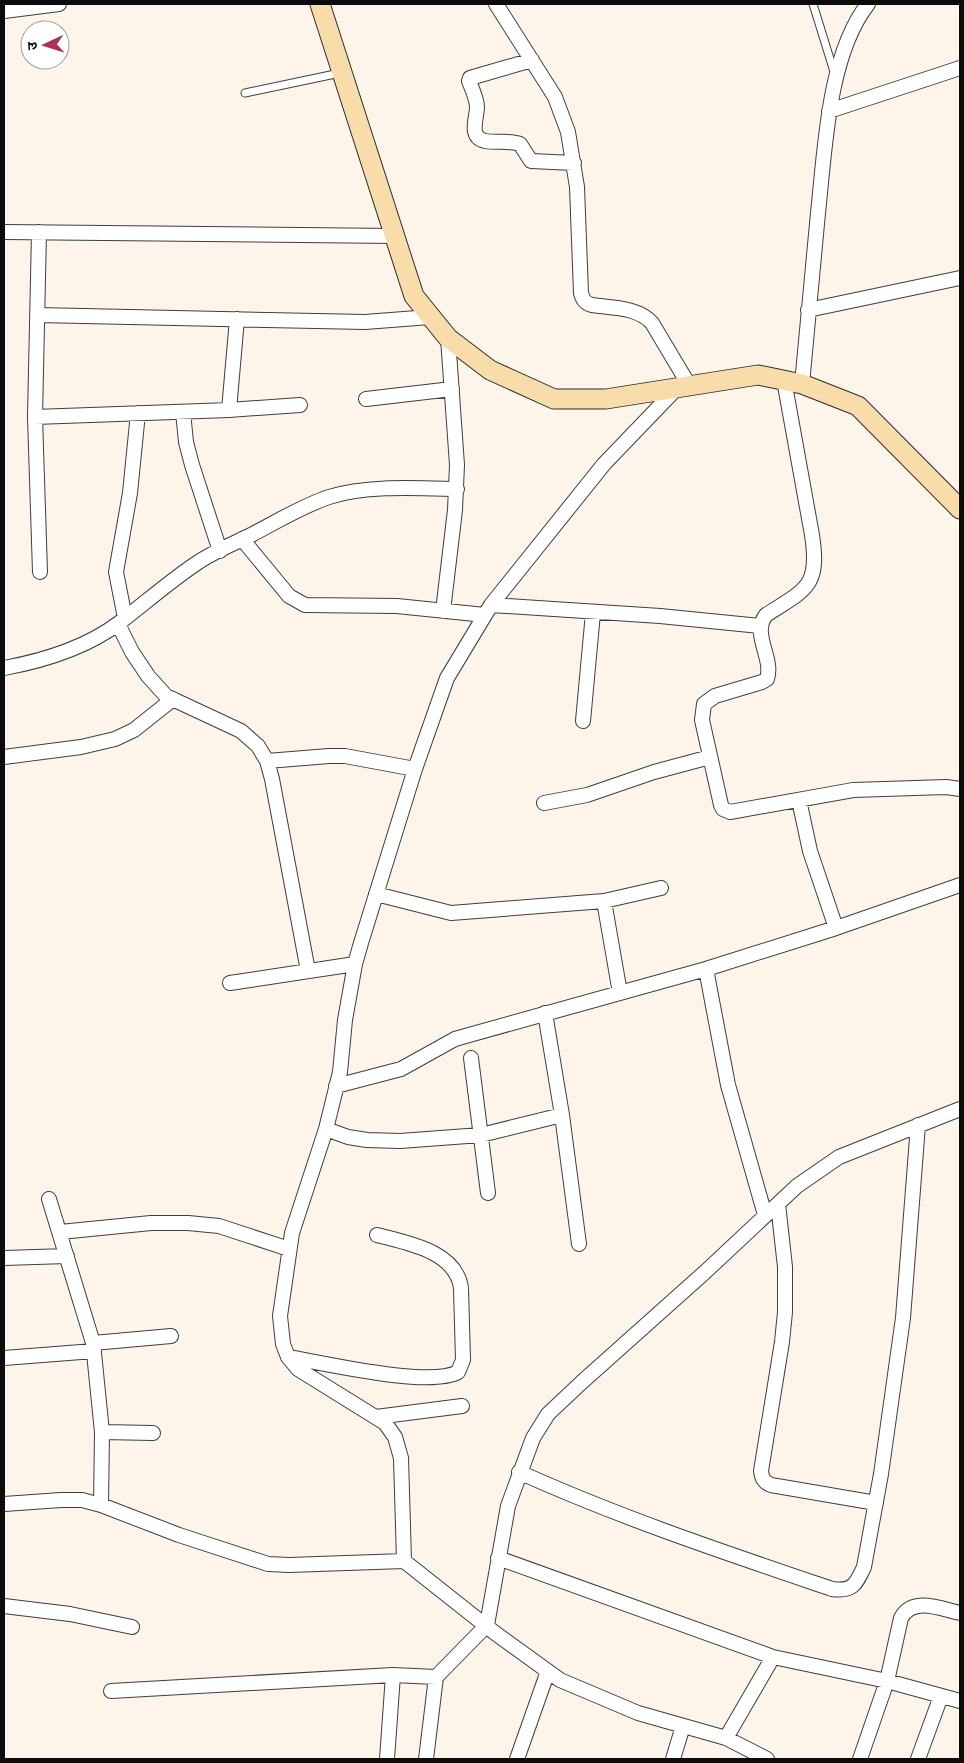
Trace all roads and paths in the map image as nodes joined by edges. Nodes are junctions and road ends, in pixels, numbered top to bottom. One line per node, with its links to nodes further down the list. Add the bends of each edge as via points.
1 (60, 4): 6 (street)
2 (320, 4): 9 (main road)
3 (496, 4): 7 (street)
4 (813, 4): 10 (lane)
5 (868, 4): 10 (street, via 845,43)
6 (4, 11)
7 (532, 60): 13 (street, via 562,114); 13 (street, via 470,78 477,105 476,134 485,141 520,144 531,162)
8 (960, 68): 12 (street)
9 (342, 72): 11 (lane); 16 (main road)
10 (837, 80): 12 (street)
11 (245, 93)
12 (829, 111): 18 (street)
13 (574, 163): 24 (street, via 582,299 592,305 634,312 647,318)
14 (4, 232): 15 (street)
15 (39, 232): 16 (street); 19 (street)
16 (395, 236): 20 (main road, via 414,296)
17 (960, 278): 18 (street)
18 (808, 310): 23 (street)
19 (37, 315): 21 (street); 31 (street)
20 (430, 316): 21 (street, via 365,322); 22 (main road)
21 (237, 319): 28 (street)
22 (448, 338): 24 (main road, via 490,370 554,399 606,399); 25 (street)
23 (793, 382): 24 (main road, via 758,375); 33 (main road, via 858,406); 41 (street, via 815,555 814,570 800,592 766,616)
24 (683, 386): 37 (street, via 604,464)
25 (452, 390): 26 (street); 32 (street)
26 (366, 399)
27 (300, 405): 28 (street)
28 (229, 410): 29 (street)
29 (183, 412): 30 (street); 35 (street, via 192,465)
30 (138, 413): 31 (street); 40 (street, via 130,493 116,567)
31 (35, 417): 36 (street)
32 (457, 489): 34 (street, via 392,488 329,497); 38 (street)
33 (959, 506)
34 (242, 539): 35 (street); 38 (street, via 289,596 305,605 376,605)
35 (220, 551): 40 (street, via 198,562)
36 (40, 572)
37 (488, 610): 38 (street); 39 (street); 48 (street, via 447,678)
38 (443, 611)
39 (593, 613): 41 (street); 44 (street)
40 (121, 621): 42 (street, via 63,652 30,664); 43 (street, via 132,652 148,676 166,696)
41 (760, 626): 45 (street, via 767,679 715,696 704,704 702,720)
42 (4, 668)
43 (173, 699): 46 (street, via 134,730 115,740); 47 (street, via 241,731 258,746)
44 (583, 721)
45 (710, 757): 50 (street, via 721,805 726,811 737,812); 51 (street, via 587,795)
46 (4, 758)
47 (267, 761): 48 (street, via 345,756); 59 (street)
48 (415, 769): 54 (street)
49 (960, 789): 50 (street, via 853,790)
50 (799, 800): 56 (street, via 810,851)
51 (544, 804)
52 (960, 885): 56 (street)
53 (661, 888): 55 (street)
54 (376, 894): 55 (street, via 451,913); 57 (street)
55 (604, 901): 61 (street)
56 (836, 928): 58 (street)
57 (355, 964): 59 (street); 64 (street)
58 (706, 969): 61 (street); 73 (street, via 728,1085)
59 (308, 971): 60 (street)
60 (230, 983)
61 (620, 993): 62 (street)
62 (546, 1014): 64 (street, via 455,1039 401,1069); 66 (street)
63 (471, 1058): 69 (street)
64 (336, 1086): 68 (street)
65 (960, 1109): 67 (street)
66 (562, 1115): 69 (street); 76 (street)
67 (918, 1125): 72 (street, via 839,1157 797,1186); 89 (street, via 903,1318)
68 (326, 1129): 69 (street, via 348,1137 383,1141); 77 (street, via 292,1233)
69 (481, 1134): 70 (street)
70 (488, 1193)
71 (49, 1199): 74 (street)
72 (778, 1204): 73 (street); 89 (street, via 786,1293 762,1477 771,1485)
73 (765, 1216): 88 (street, via 548,1414 533,1438)
74 (60, 1232): 77 (street, via 152,1223 188,1223 219,1226); 78 (street)
75 (377, 1235): 83 (street, via 429,1251 455,1270 461,1288 463,1360 458,1372 445,1376 402,1377)
76 (578, 1244)
77 (290, 1249): 83 (street, via 280,1316 282,1344)
78 (67, 1256): 79 (street); 81 (street)
79 (4, 1258)
80 (171, 1336): 81 (street)
81 (94, 1347): 82 (street); 86 (street)
82 (4, 1358)
83 (288, 1358): 85 (street, via 298,1369)
84 (462, 1406): 85 (street)
85 (376, 1417): 93 (street, via 395,1437 401,1458)
86 (102, 1432): 87 (street); 91 (street)
87 (154, 1433)
88 (519, 1472): 89 (street, via 642,1524 841,1590 854,1586 864,1567); 92 (street, via 508,1506)
89 (876, 1503)
90 (4, 1504): 91 (street, via 82,1500)
91 (101, 1505): 93 (street, via 268,1564)
92 (498, 1558): 96 (street); 98 (street)
93 (404, 1562): 96 (street)
94 (4, 1606): 97 (street, via 70,1614)
95 (960, 1613): 102 (street, via 924,1606 910,1607 905,1611)
96 (487, 1626): 99 (street); 101 (street)
97 (132, 1627)
98 (773, 1656): 102 (street); 107 (street)
99 (548, 1671): 106 (street, via 560,1680 638,1713); 110 (street)
100 (393, 1675): 101 (street); 103 (street); 108 (street)
101 (436, 1677): 109 (street)
102 (887, 1681): 104 (street); 113 (street)
103 (111, 1691)
104 (941, 1696): 105 (street); 114 (street)
105 (960, 1701)
106 (683, 1726): 107 (street); 111 (street)
107 (726, 1738): 112 (street)
108 (387, 1759)
109 (426, 1759)
110 (517, 1759)
111 (673, 1759)
112 (767, 1759)
113 (860, 1759)
114 (918, 1759)

